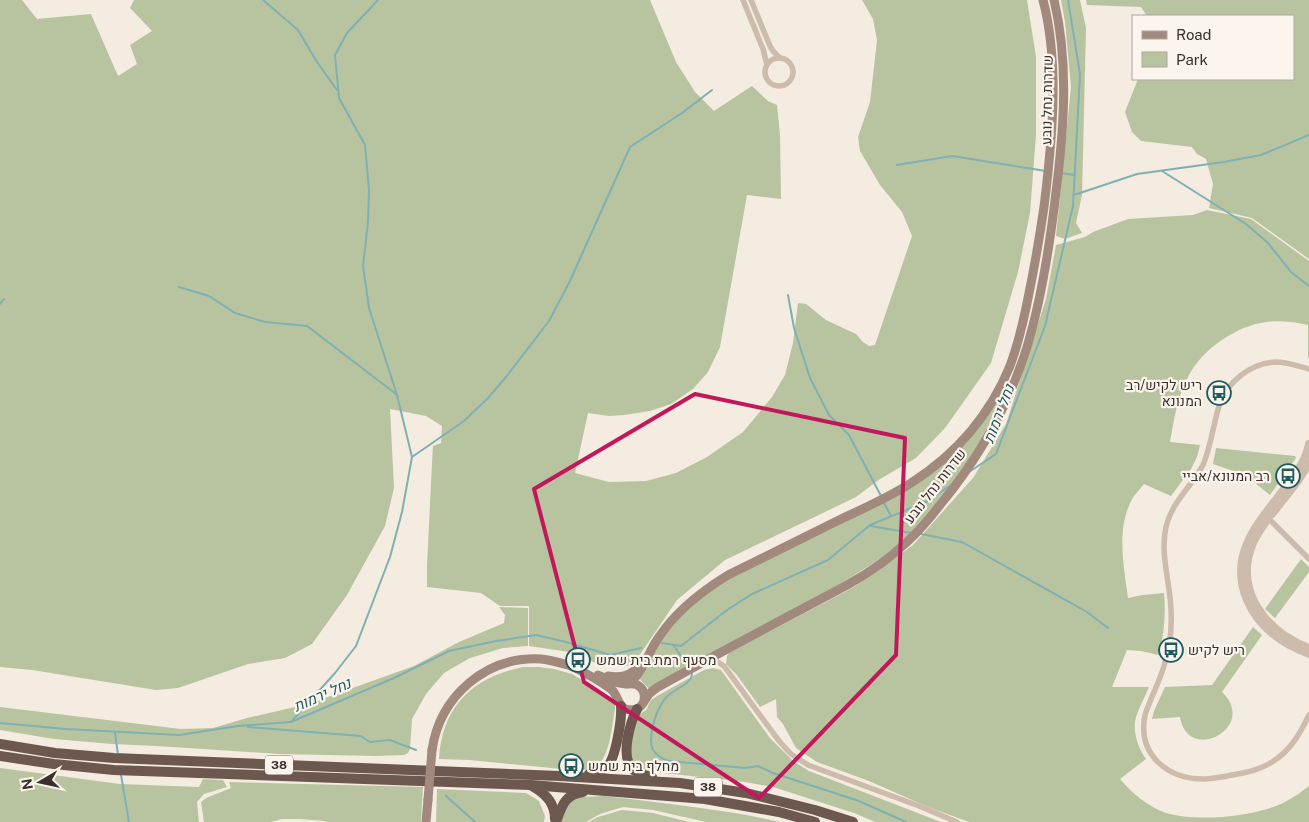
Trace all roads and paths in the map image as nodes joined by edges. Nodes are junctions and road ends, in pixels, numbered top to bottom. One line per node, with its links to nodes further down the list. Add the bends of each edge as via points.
1 (743, 0): 6 (street)
2 (750, 0): 5 (street, via 770,46)
3 (1043, 0): 15 (main road, שדרות נחל נובע, via 1053,78 1044,200 1023,323 1010,366 992,402 974,428 938,464 911,483 712,585 670,622)
4 (1054, 0): 12 (main road, שדרות נחל נובע, via 1063,85 1051,229 1026,348 996,421 967,470 907,542 866,574)
5 (780, 58): 6 (street, via 771,60); 6 (street, via 789,61 794,70 786,86 768,82 765,74)
6 (767, 65)
7 (1309, 369): 23 (street, via 1276,362 1256,367 1235,380 1220,403 1204,462 1175,506 1166,527 1164,549 1171,609 1170,641 1164,666 1144,715 1144,735 1152,755 1164,768 1188,777 1218,777 1251,771 1271,763 1291,746)
8 (1309, 444): 10 (street, via 1300,467)
9 (1309, 462): 10 (street, via 1298,481)
10 (1267, 516): 11 (street); 13 (street, via 1250,552 1248,587 1255,604 1273,627); 14 (street, via 1244,548 1243,589 1253,612 1275,637)
11 (1309, 559)
12 (727, 648): 16 (main road, שדרות נחל נובע); 18 (street, via 723,656)
13 (1309, 648)
14 (1309, 654)
15 (646, 659): 19 (main road, via 633,672 621,677); 20 (main road, שדרות נחל נובע, via 638,675)
16 (704, 661): 18 (street, via 716,661); 22 (main road, שדרות נחל נובע, via 653,690)
17 (567, 664): 19 (main road); 21 (main road, via 611,690); 30 (main road, bridge, via 542,659 518,661 475,678 457,694 444,711 436,731)
18 (724, 666): 34 (street, via 791,754 808,765)
19 (582, 669): 20 (main road)
20 (628, 684): 21 (main road, via 619,690); 22 (main road, via 642,688 645,696)
21 (620, 702): 22 (main road, via 628,710); 26 (highway, via 621,718 613,757 606,769)
22 (640, 705): 27 (highway, via 632,720 627,745 630,766 643,775)
23 (1309, 715)
24 (0, 744): 26 (highway, 38, via 114,758)
25 (0, 756): 28 (highway, 38, via 129,770)
26 (559, 776): 27 (highway, 38)
27 (680, 783): 33 (highway, 38, via 746,793)
28 (531, 785): 29 (highway, 38); 31 (highway, via 552,803)
29 (597, 790): 31 (highway, via 570,796); 32 (highway, 38, via 705,798)
30 (428, 819)
31 (555, 822)
32 (815, 822)
33 (854, 822)
34 (956, 822)

